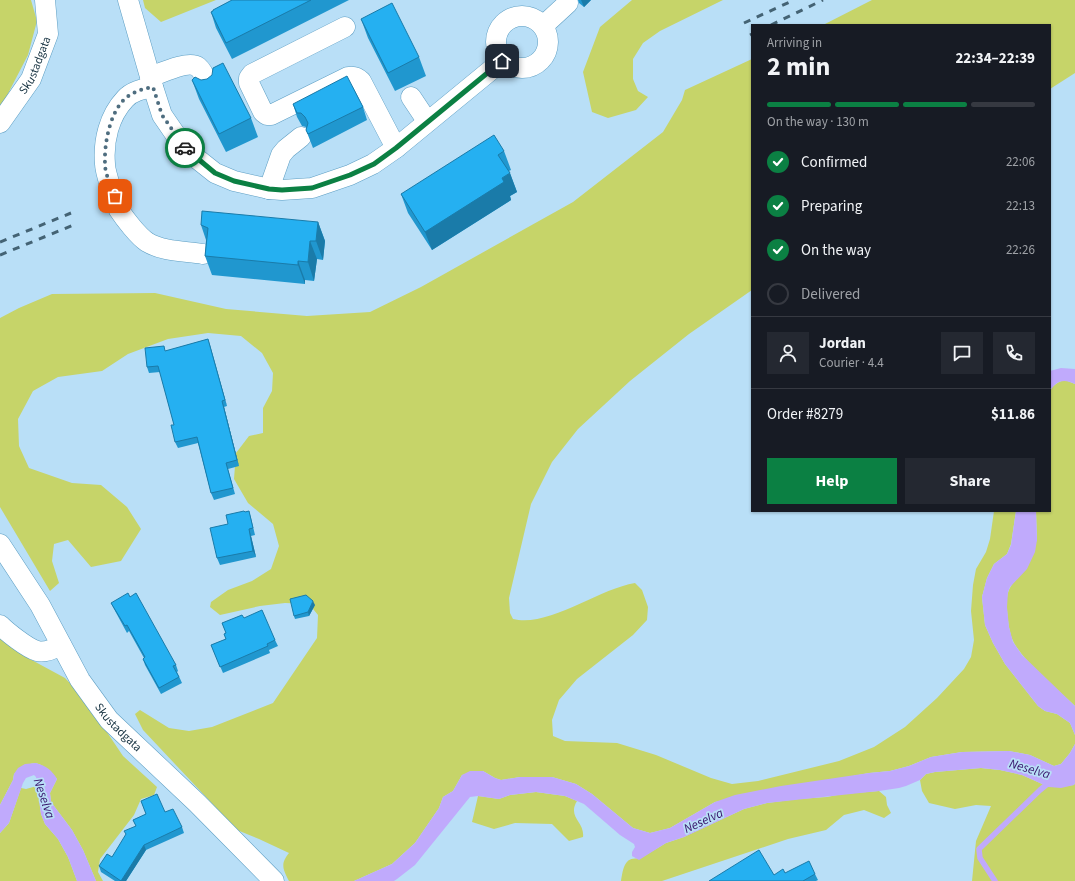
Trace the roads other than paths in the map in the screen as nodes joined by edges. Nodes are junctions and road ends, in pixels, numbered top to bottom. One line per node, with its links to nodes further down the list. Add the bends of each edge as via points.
1 (45, 0): 11 (street, Skustadgata, via 48,34 31,79)
2 (128, 0): 7 (street)
3 (568, 3): 4 (street)
4 (543, 26): 6 (street, via 547,34 548,47 541,61 530,68 513,68); 6 (street, via 533,18 523,16 513,18 501,26 496,37 497,52)
5 (345, 27): 13 (street, via 252,74 249,83 263,112 270,115 348,77 358,78)
6 (502, 61): 10 (street)
7 (151, 82): 8 (street, via 189,64 197,66); 14 (street, via 162,115 186,150 215,173 234,181); 15 (street, via 126,98 114,115 106,135 104,165 119,209 146,241 162,249)
8 (209, 87)
9 (411, 97): 10 (street)
10 (427, 121): 13 (street)
11 (0, 123)
12 (301, 137): 14 (street, via 281,155)
13 (396, 148): 14 (street, via 374,164 312,188)
14 (269, 189)
15 (203, 254)
16 (0, 544): 18 (street, Skustadgata, via 40,605)
17 (0, 625): 18 (street, via 37,651 53,650)
18 (61, 645): 19 (street, Skustadgata, via 80,680 109,720 197,803)
19 (274, 881)

